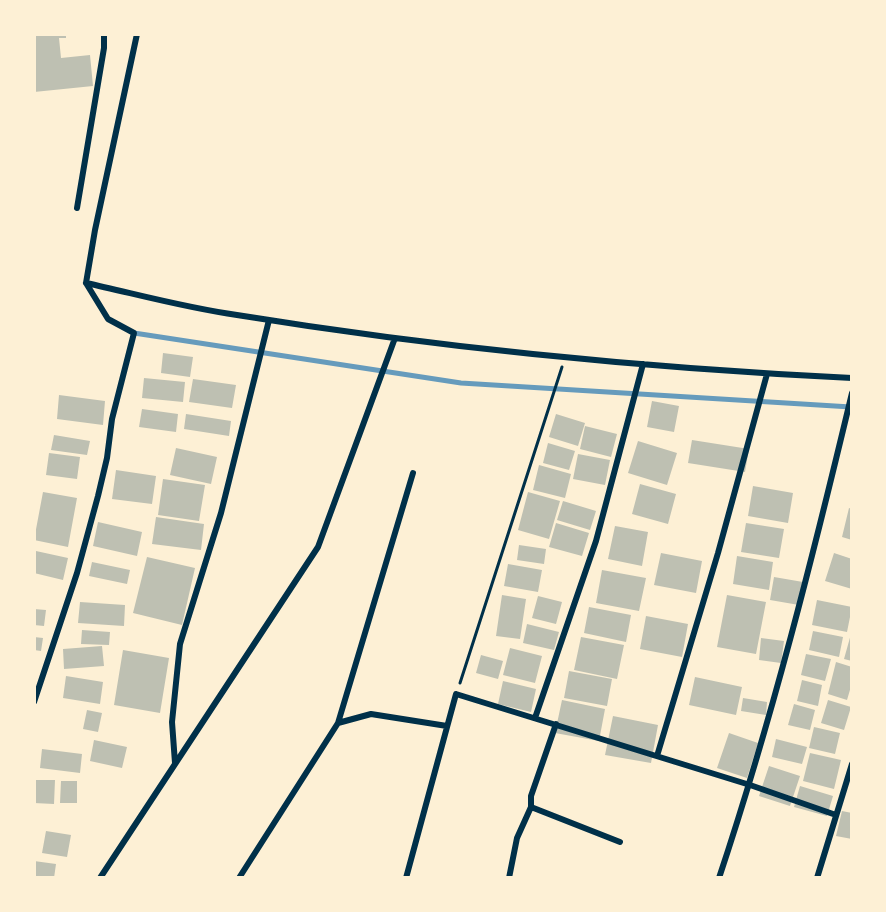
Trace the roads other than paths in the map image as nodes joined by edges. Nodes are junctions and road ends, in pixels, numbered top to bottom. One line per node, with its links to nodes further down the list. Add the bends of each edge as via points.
1 (104, 34): 3 (street)
2 (137, 34): 4 (street)
3 (77, 208)
4 (86, 283): 5 (street); 12 (street, via 108,319 134,333 77,573)
5 (268, 320): 6 (street); 18 (street, via 221,513 180,644 172,722)
6 (395, 338): 7 (street); 18 (street, via 318,547)
7 (643, 364): 8 (street); 13 (street, via 596,541)
8 (767, 374): 9 (street); 17 (street)
9 (852, 378)
10 (852, 393): 20 (street, via 816,543)
11 (413, 473): 14 (street)
12 (34, 702)
13 (535, 718): 15 (street); 16 (street, via 456,694)
14 (338, 723): 16 (street, via 371,714); 25 (street)
15 (556, 724): 17 (street); 21 (street, via 531,796)
16 (447, 726): 26 (street)
17 (657, 756): 20 (street)
18 (176, 763): 24 (street)
19 (852, 764): 22 (street)
20 (750, 784): 22 (street); 28 (street)
21 (531, 807): 23 (street); 27 (street, via 517,838)
22 (836, 815): 29 (street)
23 (620, 842)
24 (100, 878)
25 (239, 878)
26 (406, 878)
27 (509, 878)
28 (719, 878)
29 (817, 878)

